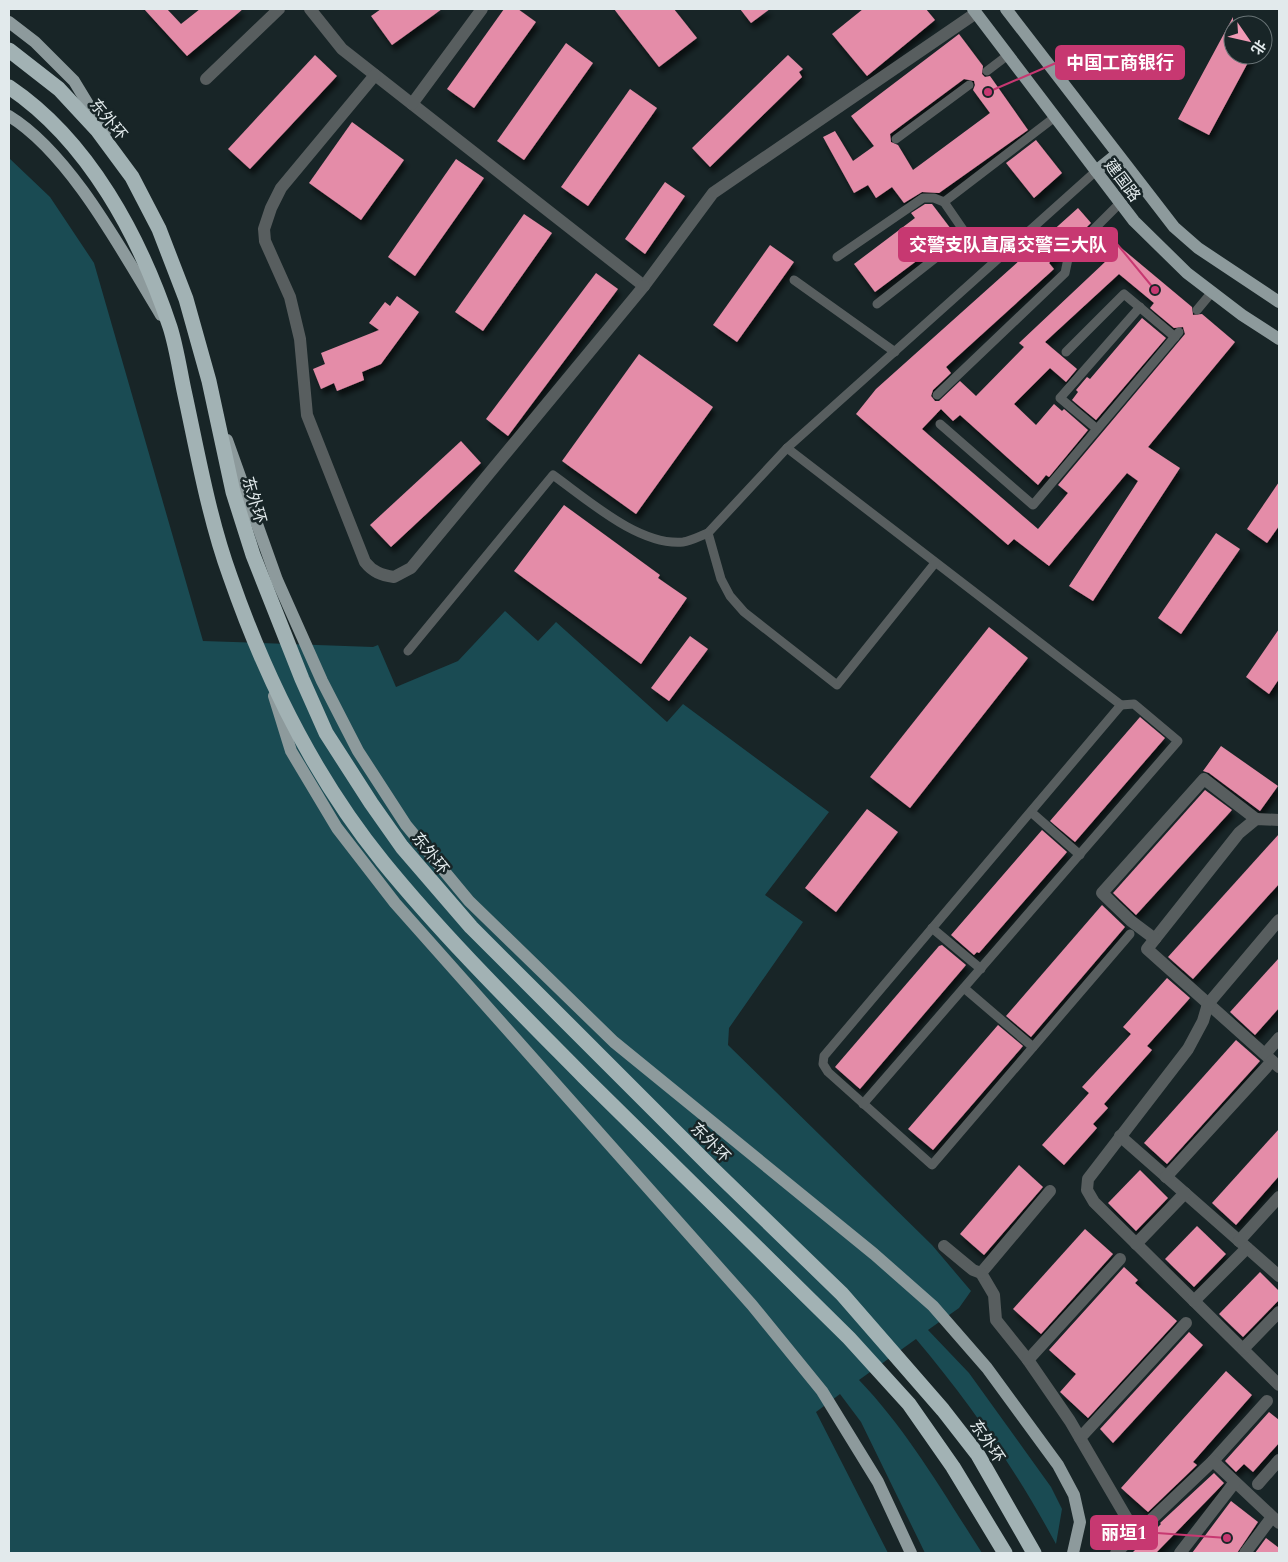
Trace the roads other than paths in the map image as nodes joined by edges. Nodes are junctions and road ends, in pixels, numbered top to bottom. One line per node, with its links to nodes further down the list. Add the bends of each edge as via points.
1 (279, 9): 11 (street)
2 (310, 9): 10 (street, via 342,48)
3 (482, 9): 14 (street)
4 (1006, 9): 18 (main road, 建国路)
5 (975, 11): 8 (main road, 建国路); 25 (street, via 713,193)
6 (9, 22): 20 (main road, via 74,81)
7 (9, 50): 20 (highway, 东外环, via 59,89 98,131)
8 (1008, 55): 9 (lane); 16 (main road, 建国路)
9 (987, 71)
10 (375, 75): 14 (street); 25 (street, via 281,188 264,229 265,241 290,297 300,339 307,415 370,568 394,577 411,568)
11 (206, 79)
12 (969, 84): 17 (lane)
13 (9, 86): 31 (highway, via 71,142 108,194 140,249)
14 (412, 104): 25 (street)
15 (9, 116): 31 (main road, via 26,126 93,205)
16 (1055, 116): 19 (main road, 建国路); 21 (lane)
17 (896, 139)
18 (1117, 154): 19 (main road); 27 (main road, 建国路, via 1174,227 1198,248)
19 (1096, 171): 22 (main road, 建国路); 33 (lane)
20 (132, 177): 36 (highway, 东外环, via 160,229 186,299)
21 (944, 202): 23 (lane, via 923,198); 28 (lane, via 966,234)
22 (1120, 203): 26 (main road, 建国路, via 1161,249); 35 (lane, via 1069,254 1066,273)
23 (837, 257)
24 (794, 280): 33 (lane)
25 (644, 286)
26 (1212, 292): 30 (lane); 32 (main road, 建国路)
27 (1279, 302)
28 (876, 304)
29 (1140, 307): 34 (lane, via 1124,294); 38 (lane, via 1060,398); 38 (lane, via 1177,334)
30 (1196, 310)
31 (171, 330): 43 (highway, via 203,479 229,573)
32 (1279, 339)
33 (895, 352): 39 (lane)
34 (1066, 352)
35 (937, 395)
36 (216, 411): 87 (highway, 东外环, via 233,492 253,555 302,679 326,733 402,847 470,927 520,978 842,1294 978,1455); 88 (main road, via 278,580 322,681 358,751 406,825 469,901 614,1042 933,1306 987,1368 1066,1480 1074,1495 1080,1522)
37 (940, 424): 38 (lane, via 1033,504)
38 (1097, 429)
39 (786, 448): 40 (lane); 41 (lane)
40 (708, 533): 41 (lane, via 721,579 730,596 744,612 837,686); 42 (lane, via 684,542 661,542 638,534 553,475)
41 (935, 563): 44 (lane)
42 (408, 651)
43 (262, 660): 85 (main road, via 291,750 337,828 395,903 752,1305 822,1391 878,1482); 86 (highway, via 318,769 381,859 459,950 849,1338 909,1404 953,1467)
44 (1121, 705): 45 (lane); 48 (lane, via 1134,704 1178,741)
45 (1031, 812): 48 (lane); 50 (lane)
46 (1256, 820): 47 (street); 52 (street, via 1239,833); 52 (street, via 1204,779 1102,893)
47 (1279, 820)
48 (1080, 855): 53 (lane)
49 (1279, 920): 55 (street)
50 (932, 928): 53 (lane); 59 (lane, via 824,1056 823,1064 828,1072)
51 (1130, 934): 57 (lane)
52 (1155, 939): 55 (street, via 1147,949)
53 (981, 969): 54 (lane)
54 (964, 988): 57 (lane); 59 (lane)
55 (1208, 1004): 58 (street); 60 (street, via 1188,1049)
56 (1279, 1038): 58 (street)
57 (1033, 1047): 59 (lane, via 932,1165)
58 (1272, 1061): 61 (street)
59 (864, 1104)
60 (1120, 1136): 61 (street); 65 (street, via 1088,1179 1086,1190)
61 (1166, 1177): 63 (street)
62 (1050, 1191): 69 (street)
63 (1185, 1193): 65 (street); 66 (street)
64 (1279, 1196): 66 (street)
65 (1136, 1244): 71 (street)
66 (1243, 1244): 70 (street); 71 (street)
67 (944, 1246): 69 (street, via 973,1270)
68 (1120, 1259): 75 (street)
69 (981, 1272): 75 (street, via 994,1295 996,1320)
70 (1279, 1276)
71 (1194, 1301): 74 (street)
72 (1279, 1312): 74 (street)
73 (1186, 1323): 78 (street)
74 (1243, 1349): 76 (street)
75 (1028, 1360): 78 (street)
76 (1279, 1385)
77 (1267, 1402): 79 (street)
78 (1080, 1438): 84 (street)
79 (1212, 1460): 81 (street); 84 (street)
80 (1279, 1460): 82 (street)
81 (1235, 1482): 83 (street); 90 (street)
82 (1258, 1484)
83 (1276, 1520): 91 (street)
84 (1136, 1534): 89 (street)
85 (911, 1553)
86 (1005, 1553)
87 (1034, 1553)
88 (1073, 1553)
89 (1116, 1553)
90 (1180, 1553)
91 (1245, 1553)

